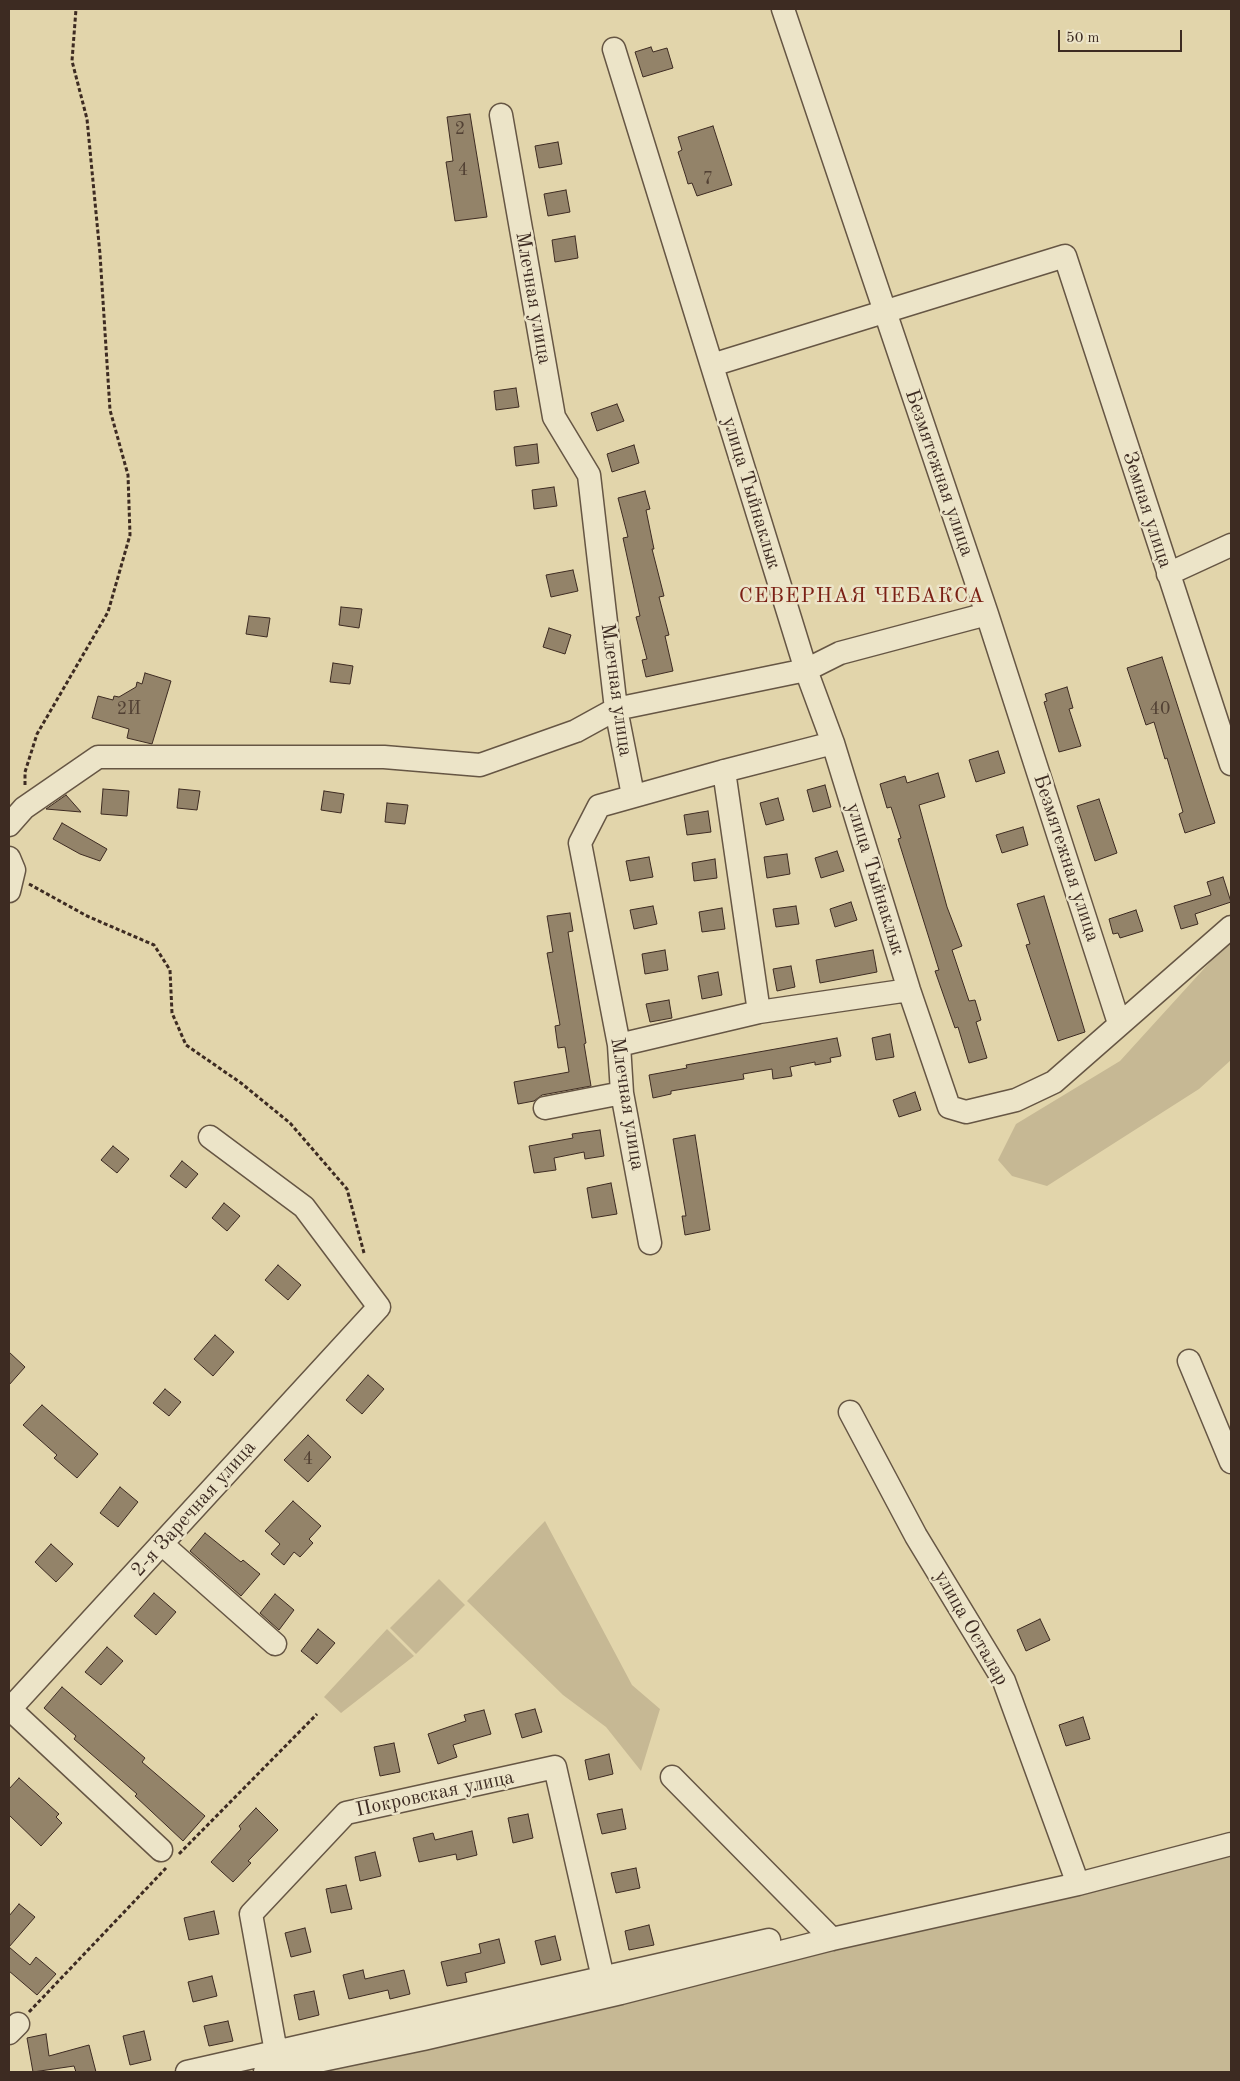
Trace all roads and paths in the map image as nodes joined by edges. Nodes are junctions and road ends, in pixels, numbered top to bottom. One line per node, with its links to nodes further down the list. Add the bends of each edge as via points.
1 (76, 9): 16 (path, via 72,61 87,119 110,410 128,475 130,535 108,612 37,734 25,772)
2 (783, 9): 5 (street, Безмятежная улица)
3 (614, 49): 6 (street, улица Тыйнаклык)
4 (501, 115): 11 (street, Млечная улица, via 554,418 589,475)
5 (885, 312): 6 (street); 8 (street, Земная улица, via 1065,256); 9 (street, Безмятежная улица)
6 (712, 365): 10 (street, улица Тыйнаклык)
7 (1231, 545): 8 (street)
8 (1168, 574): 13 (street, Земная улица)
9 (987, 614): 10 (street, via 840,653); 23 (street, Безмятежная улица)
10 (806, 670): 11 (street); 12 (street, улица Тыйнаклык)
11 (616, 709): 15 (street, Млечная улица); 16 (street, via 576,731 480,764 384,757 98,757)
12 (833, 743): 14 (street); 21 (street, улица Тыйнаклык)
13 (1231, 764)
14 (724, 771): 15 (street); 22 (street)
15 (633, 796): 24 (street, Млечная улица, via 599,806 580,843)
16 (24, 808): 17 (street)
17 (9, 825)
18 (11, 864): 19 (street); 29 (path, via 34,888 87,916 154,945 170,970 172,1013 186,1045 241,1083 290,1123 347,1189)
19 (9, 892)
20 (1231, 927): 23 (street)
21 (909, 990): 22 (street); 23 (street, улица Тыйнаклык, via 949,1107 966,1112 1016,1100 1054,1082)
22 (759, 1012): 24 (street)
23 (1121, 1023)
24 (619, 1045): 25 (street, Млечная улица)
25 (622, 1094): 26 (street); 28 (street, Млечная улица)
26 (545, 1108)
27 (210, 1137): 33 (street, 2-я Заречная улица, via 304,1207 379,1307)
28 (650, 1242)
29 (366, 1262)
30 (1189, 1361): 32 (street)
31 (850, 1412): 39 (street, улица Осталар, via 916,1536 1004,1681)
32 (1231, 1462)
33 (163, 1545): 34 (street); 35 (street, 2-я Заречная улица)
34 (275, 1644)
35 (9, 1710): 38 (street)
36 (672, 1778): 41 (street)
37 (1231, 1844): 39 (street)
38 (161, 1850)
39 (1078, 1884): 41 (street)
40 (795, 1934): 42 (street)
41 (832, 1939): 45 (street, via 593,2000)
42 (603, 1978): 43 (street); 43 (street, Покровская улица, via 555,1767 346,1813 251,1914)
43 (276, 2052): 44 (street)
44 (187, 2072)
45 (265, 2072)

